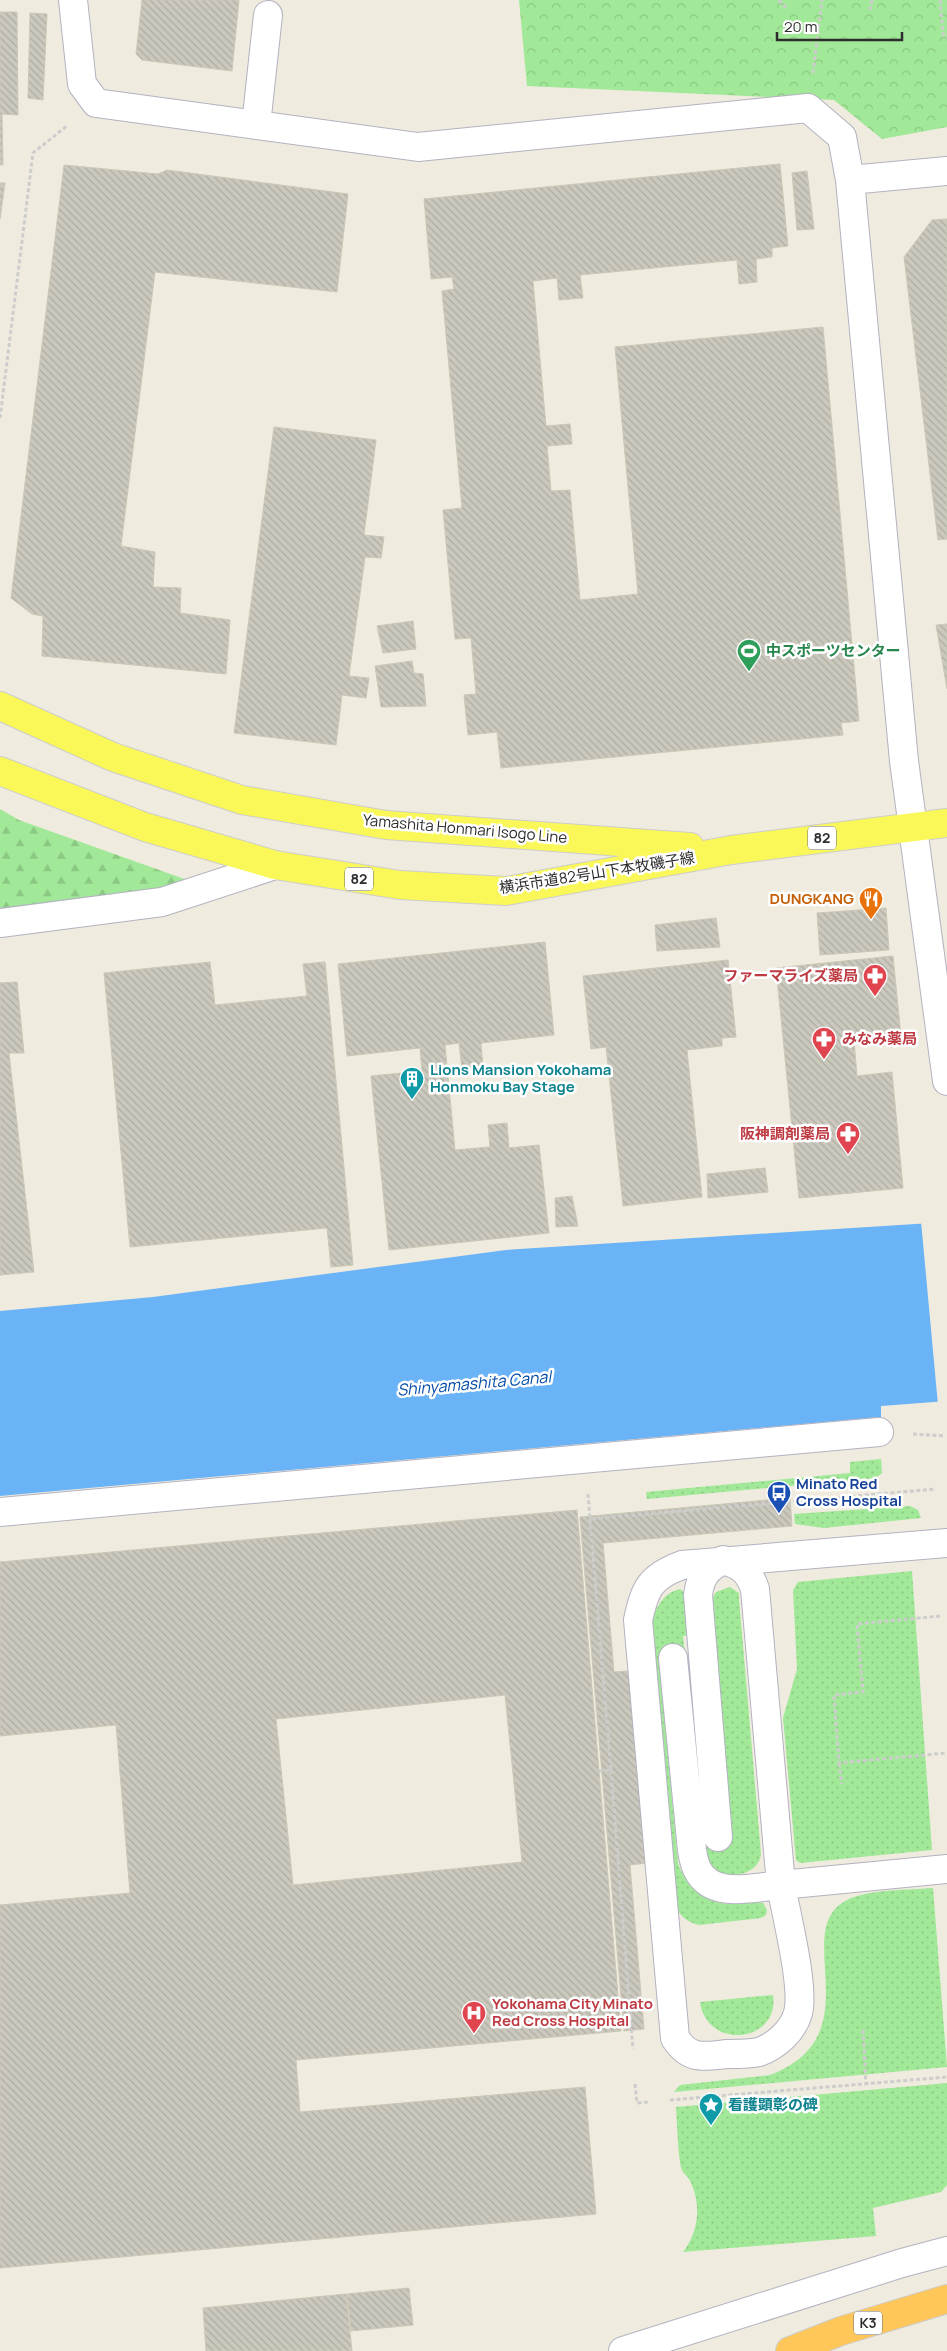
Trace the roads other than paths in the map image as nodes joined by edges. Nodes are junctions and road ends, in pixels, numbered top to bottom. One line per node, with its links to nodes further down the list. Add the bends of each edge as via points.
1 (73, 0): 3 (street, via 82,84 96,103)
2 (268, 15): 3 (street)
3 (256, 125): 5 (street, via 418,147 808,108 842,137)
4 (947, 171): 5 (street)
5 (850, 180): 9 (street, via 903,751)
6 (0, 706): 10 (main road, Yamashita Honmari Isogo Line / 82, via 113,757 242,800 386,825)
7 (0, 771): 11 (main road, 横浜市道82号山下本牧磯子線 / 82, via 145,827)
8 (947, 823): 9 (main road, Yamashita Honmari Isogo Line / 82)
9 (913, 826): 10 (main road, Yamashita Honmari Isogo Line / 82); 13 (street)
10 (731, 850): 11 (main road, 横浜市道82号山下本牧磯子線 / 82, via 506,891 400,885)
11 (275, 864): 12 (street, via 162,902)
12 (0, 923)
13 (943, 1017): 14 (street)
14 (947, 1081)
15 (879, 1432): 16 (street)
16 (0, 1512)
17 (947, 1543): 18 (street)
18 (723, 1560): 20 (street, via 705,1573 698,1595); 22 (street, via 744,1568 755,1589); 22 (street, via 682,1565 665,1571 652,1581 642,1599 638,1620 672,2029 688,2053 698,2057 758,2052 788,2033 798,2013 800,1989)
19 (673, 1658): 22 (street, via 692,1850 697,1870 710,1884 720,1889)
20 (718, 1837)
21 (947, 1869): 22 (street)
22 (781, 1885)
23 (947, 2251): 25 (street)
24 (944, 2300): 26 (highway, K3, via 841,2331)
25 (624, 2351)
26 (790, 2351)

